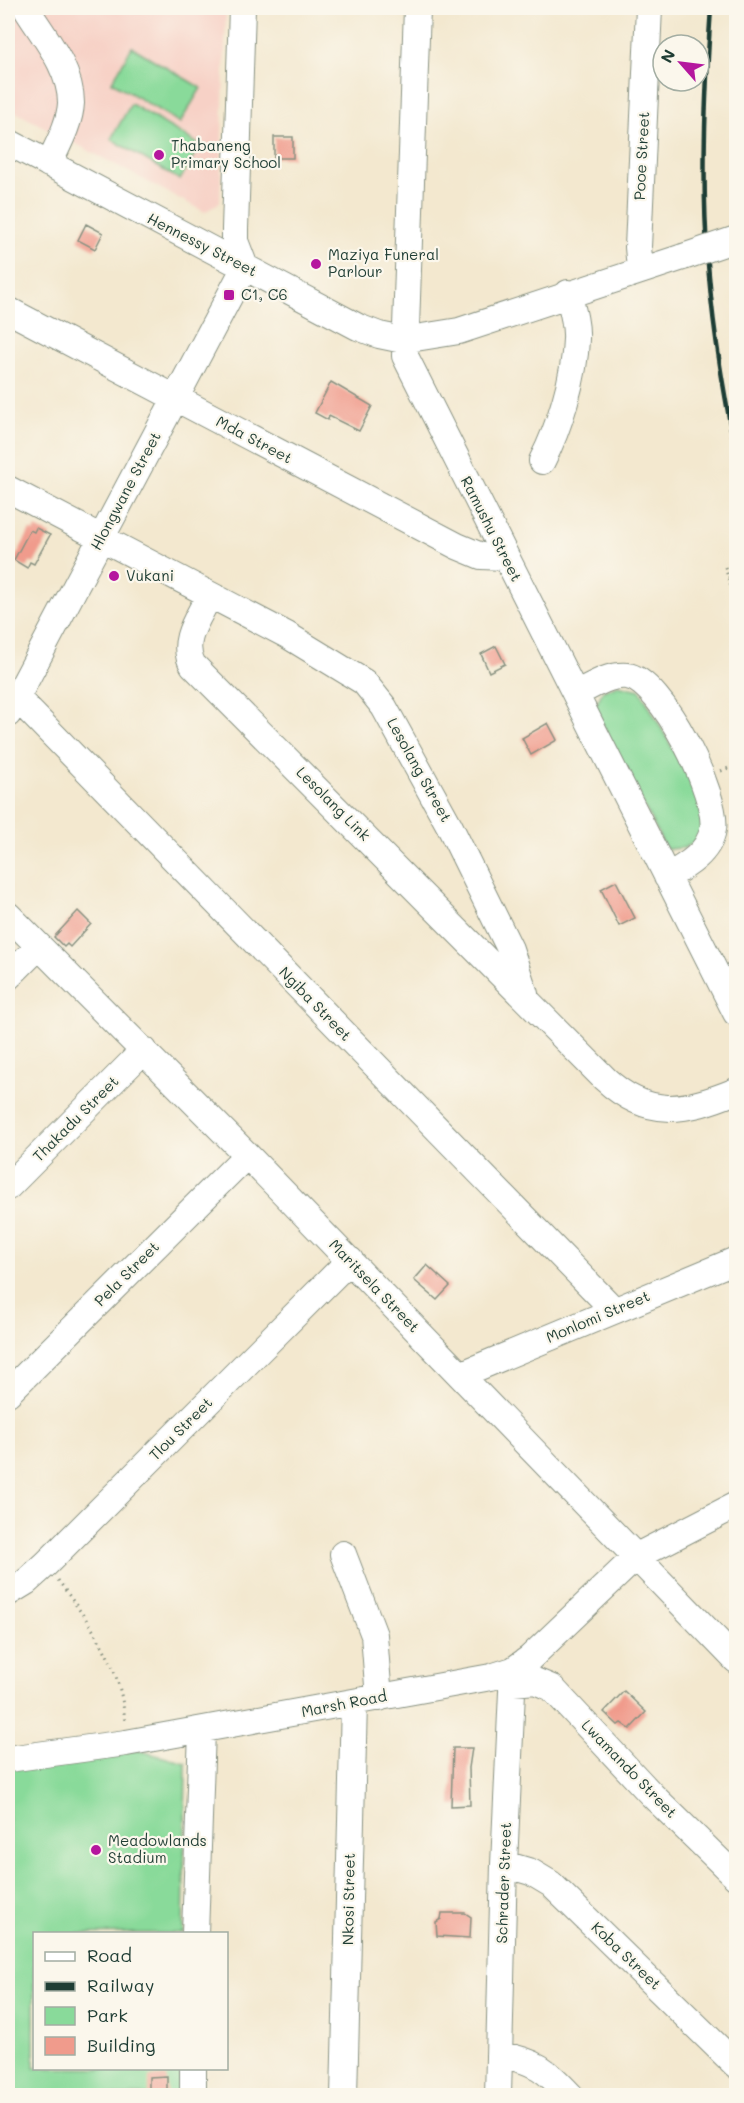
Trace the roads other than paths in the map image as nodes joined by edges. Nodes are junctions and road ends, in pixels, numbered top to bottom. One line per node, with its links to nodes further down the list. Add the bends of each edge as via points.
1 (26, 8): 6 (street, via 68,83 71,105 64,133)
2 (242, 8): 8 (street, via 235,241)
3 (417, 8): 12 (street, Ramushu Street)
4 (649, 8): 9 (street, Pooe Street)
5 (8, 142): 6 (street, Hennessy Street)
6 (49, 164): 8 (street, Hennessy Street)
7 (736, 239): 9 (street, Hennessy Street, bridge)
8 (245, 267): 12 (street, Hennessy Street, via 358,327); 13 (street, Hlongwane Street)
9 (640, 269): 10 (street, Hennessy Street)
10 (568, 293): 12 (street, Hennessy Street, via 459,331); 14 (street, via 576,323 575,355 556,429)
11 (8, 309): 13 (street, Mda Street)
12 (403, 340): 17 (street, Ramushu Street, via 407,362)
13 (175, 399): 16 (street, Hlongwane Street); 17 (street, Mda Street, via 457,546 481,556)
14 (542, 461)
15 (8, 489): 16 (street, Lesolang Street)
16 (101, 539): 18 (street, Lesolang Street); 19 (street, Hlongwane Street)
17 (504, 557): 20 (street, Ramushu Street)
18 (209, 596): 25 (street, Lesolang Street, via 287,635 356,676 380,700 502,930 522,979); 25 (street, Lesolang Link, via 188,644 193,665)
19 (14, 690): 33 (street, Ngiba Street)
20 (576, 694): 21 (street, Ramushu Street); 21 (street, via 618,677 638,680 662,703 703,778 715,817 713,832 694,859)
21 (667, 876): 26 (street, Ramushu Street)
22 (8, 915): 23 (street, Maritsela Street)
23 (39, 946): 24 (street); 27 (street, Maritsela Street)
24 (8, 977)
25 (525, 997): 28 (street, Lesolang Street, via 604,1079 630,1099 653,1107 685,1107)
26 (736, 1013)
27 (144, 1050): 29 (street, Maritsela Street); 30 (street, Thakadu Street)
28 (736, 1091)
29 (247, 1155): 31 (street, Maritsela Street); 35 (street, Pela Street)
30 (8, 1187)
31 (350, 1260): 34 (street, Maritsela Street); 39 (street, Tlou Street, via 46,1564)
32 (736, 1260): 33 (street, Monlomi Street)
33 (614, 1310): 34 (street, Monlomi Street)
34 (460, 1375): 38 (street, Maritsela Street)
35 (8, 1393)
36 (736, 1505): 38 (street, Marsh Road)
37 (343, 1554): 42 (street, via 374,1635)
38 (637, 1556): 40 (street, Maritsela Street); 41 (street, Marsh Road)
39 (8, 1593)
40 (736, 1660)
41 (513, 1676): 42 (street, Marsh Road); 46 (street, Schrader Street); 47 (street, Lwamando Street, via 552,1688 652,1796)
42 (380, 1698): 43 (street, Marsh Road)
43 (354, 1703): 44 (street, Marsh Road); 53 (street, Nkosi Street)
44 (202, 1730): 45 (street, Marsh Road); 48 (street)
45 (8, 1759)
46 (504, 1864): 49 (street, Schrader Street); 50 (street, Koba Street, via 531,1872 551,1884)
47 (736, 1877)
48 (195, 1932)
49 (499, 2055): 54 (street, Schrader Street); 55 (street, via 538,2064)
50 (736, 2065)
51 (194, 2070): 52 (street)
52 (193, 2096)
53 (344, 2096)
54 (498, 2096)
55 (571, 2096)

